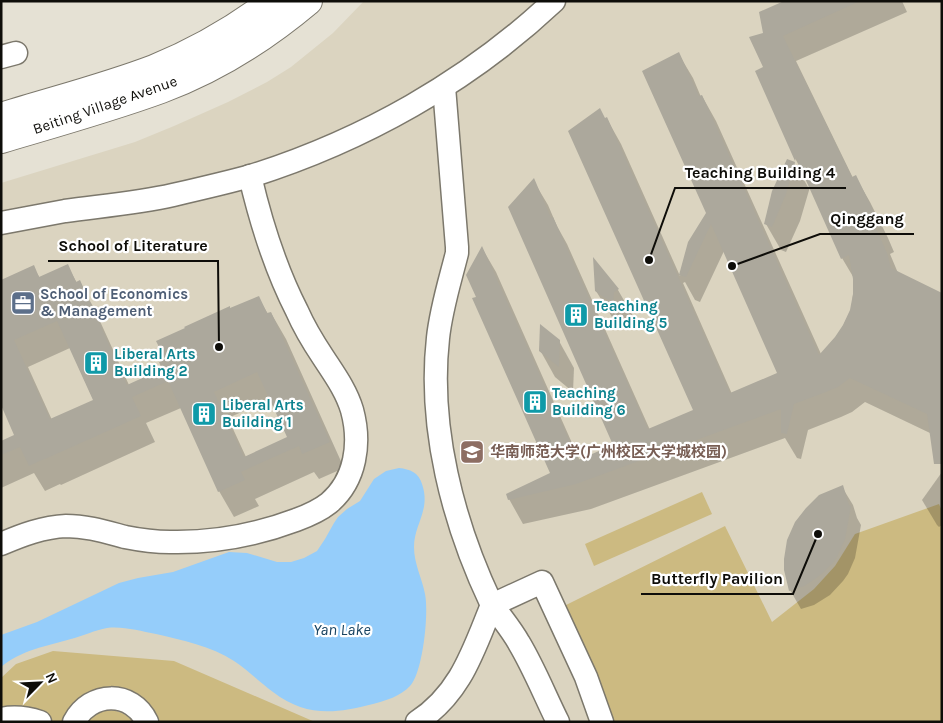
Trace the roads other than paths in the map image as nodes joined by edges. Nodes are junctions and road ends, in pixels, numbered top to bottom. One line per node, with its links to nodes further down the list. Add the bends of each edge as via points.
1 (273, 1): 5 (main road, Beiting Village Avenue, via 225,34 154,68)
2 (308, 1): 6 (main road, Beiting Village Avenue, via 236,53 186,78 112,106)
3 (554, 1): 4 (lane)
4 (444, 87): 7 (lane, via 354,136); 10 (lane, via 457,248 438,338 438,415 454,504)
5 (1, 117)
6 (1, 139)
7 (250, 176): 8 (lane, via 172,195); 9 (lane, via 281,276 351,409 355,462 345,485 316,512 253,534 170,542 68,526 32,532)
8 (1, 223)
9 (1, 544)
10 (492, 605): 15 (lane, via 457,683 447,697); 16 (lane, via 520,644); 17 (lane, via 542,582 584,670)
11 (1, 719): 12 (lane, via 10,717)
12 (40, 722)
13 (74, 722): 14 (lane, via 89,704 109,698 130,703)
14 (147, 722)
15 (417, 722)
16 (558, 722)
17 (602, 722)

